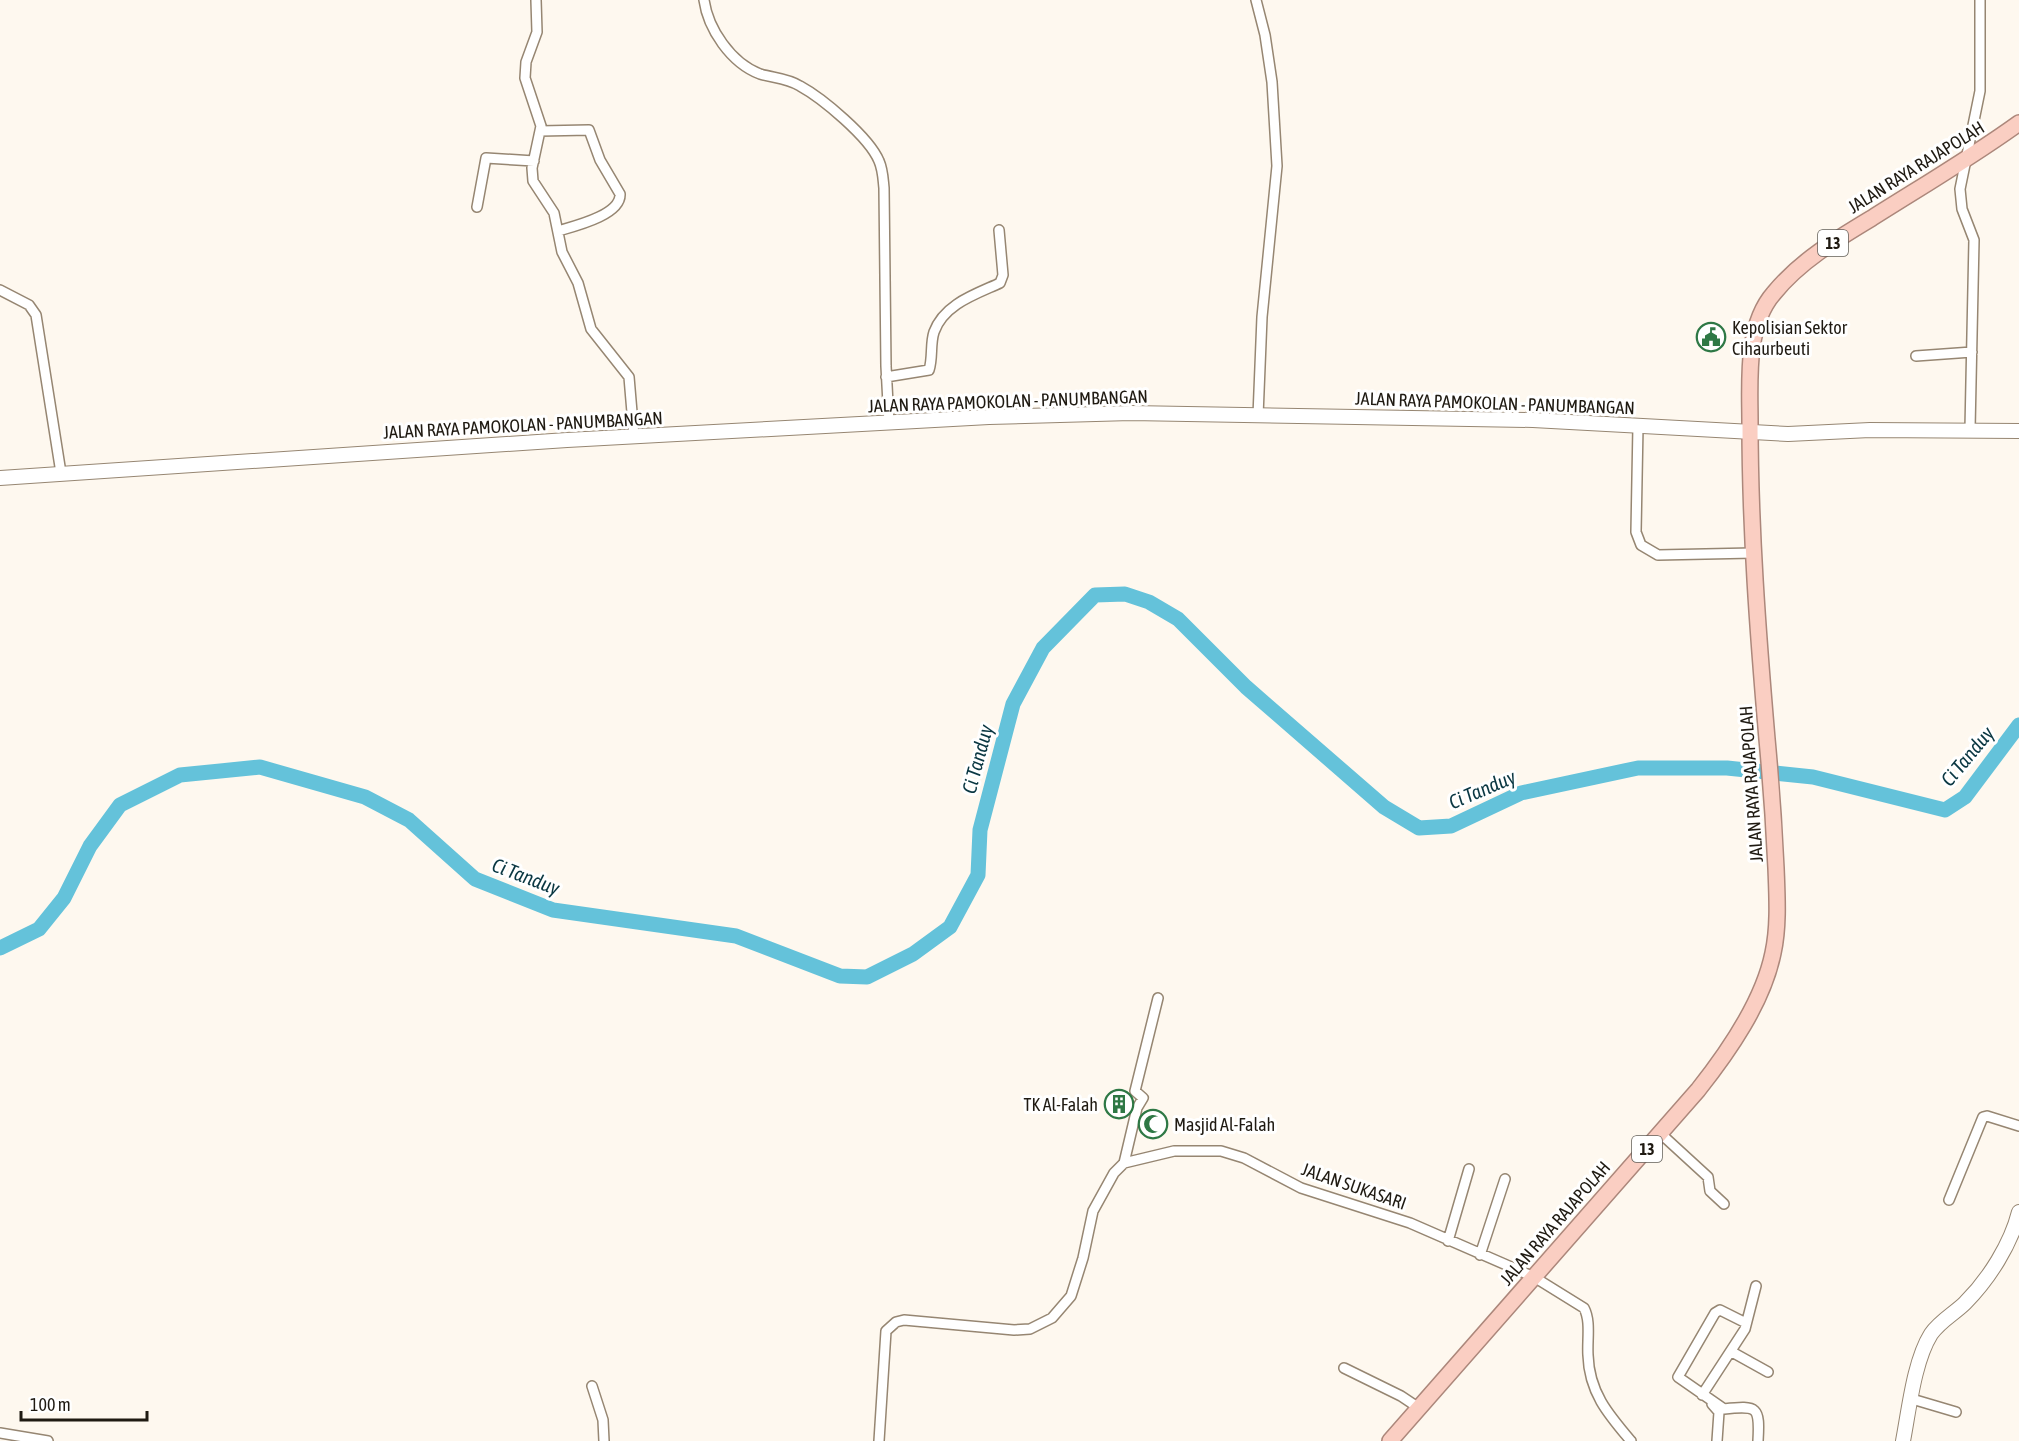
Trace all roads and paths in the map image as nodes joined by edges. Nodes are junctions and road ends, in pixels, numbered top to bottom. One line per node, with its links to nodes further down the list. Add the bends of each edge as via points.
1 (536, 0): 6 (street, via 537,32 525,78)
2 (704, 0): 15 (street, via 715,33 740,61 750,69 791,81 811,93 861,138 880,162 884,188)
3 (1256, 0): 16 (street, via 1272,82 1277,166 1262,318)
4 (1980, 0): 7 (street, via 1980,91)
5 (2019, 123): 7 (highway, JALAN RAYA RAJAPOLAH / 13)
6 (540, 131): 8 (street); 11 (street, via 589,130 600,160 620,194 621,200 614,208 583,224)
7 (1965, 159): 13 (street, via 1960,189 1962,209 1974,240); 21 (highway, JALAN RAYA RAJAPOLAH / 13, via 1843,236 1798,268 1772,295 1757,326 1750,368)
8 (534, 161): 9 (street, via 486,158); 11 (street, via 533,181 554,213)
9 (477, 207)
10 (999, 230): 15 (street, via 1003,275 1000,283 969,295 936,327 929,370)
11 (558, 231): 22 (street, via 591,329 628,377)
12 (0, 290): 23 (street, via 29,305 36,315)
13 (1972, 352): 14 (street); 19 (street)
14 (1916, 356)
15 (886, 377): 17 (street)
16 (1258, 416): 17 (main road, JALAN RAYA PAMOKOLAN - PANUMBANGAN, via 1131,413); 18 (main road, JALAN RAYA PAMOKOLAN - PANUMBANGAN, via 1533,420)
17 (890, 423): 22 (main road, JALAN RAYA PAMOKOLAN - PANUMBANGAN)
18 (1638, 426): 21 (main road, JALAN RAYA PAMOKOLAN - PANUMBANGAN); 25 (street, via 1636,532 1641,545 1658,555)
19 (1970, 429): 20 (main road, JALAN RAYA PAMOKOLAN - PANUMBANGAN); 21 (main road, JALAN RAYA PAMOKOLAN - PANUMBANGAN)
20 (2019, 430)
21 (1750, 431): 25 (highway, JALAN RAYA RAJAPOLAH / 13)
22 (634, 436): 23 (main road, JALAN RAYA PAMOKOLAN - PANUMBANGAN)
23 (61, 473): 24 (main road, JALAN RAYA PAMOKOLAN - PANUMBANGAN)
24 (0, 478)
25 (1753, 553): 28 (highway, JALAN RAYA RAJAPOLAH / 13, via 1773,800 1777,905 1774,951 1755,1002 1714,1070)
26 (1158, 998): 29 (street, via 1135,1091 1143,1098)
27 (2019, 1126): 32 (street, via 1983,1118)
28 (1660, 1133): 33 (street, via 1708,1177 1710,1191); 37 (highway, JALAN RAYA RAJAPOLAH / 13)
29 (1124, 1162): 35 (street, JALAN SUKASARI, via 1174,1151 1221,1152 1244,1158 1301,1188 1410,1223); 53 (street, via 1094,1211 1071,1296 1052,1318 1030,1329 1014,1330 904,1320 890,1326 886,1331)
30 (1469, 1169): 35 (street)
31 (1505, 1179): 36 (street)
32 (1949, 1200)
33 (1724, 1204)
34 (2019, 1212): 46 (main road, via 2010,1237 1990,1269 1966,1302 1932,1333)
35 (1448, 1241): 36 (street, JALAN SUKASARI)
36 (1480, 1255): 37 (street, JALAN SUKASARI)
37 (1534, 1278): 47 (highway, JALAN RAYA RAJAPOLAH / 13); 55 (street, JALAN SUKASARI, via 1584,1308 1595,1394)
38 (1756, 1286): 39 (street)
39 (1746, 1323): 40 (street); 45 (street, via 1720,1310 1710,1321 1678,1375 1680,1381)
40 (1732, 1352): 42 (street); 45 (street)
41 (1344, 1368): 47 (street)
42 (1768, 1372)
43 (1671, 1378): 45 (street)
44 (592, 1386): 52 (street, via 603,1422)
45 (1702, 1395): 48 (street); 56 (street, via 1719,1412)
46 (1912, 1399): 49 (street); 58 (main road)
47 (1419, 1408): 54 (highway, JALAN RAYA RAJAPOLAH / 13)
48 (1724, 1409): 56 (street); 57 (street, via 1754,1408 1758,1414)
49 (1956, 1412)
50 (0, 1433): 51 (street)
51 (48, 1441)
52 (604, 1441)
53 (879, 1441)
54 (1390, 1441)
55 (1631, 1441)
56 (1719, 1441)
57 (1758, 1441)
58 (1903, 1441)

